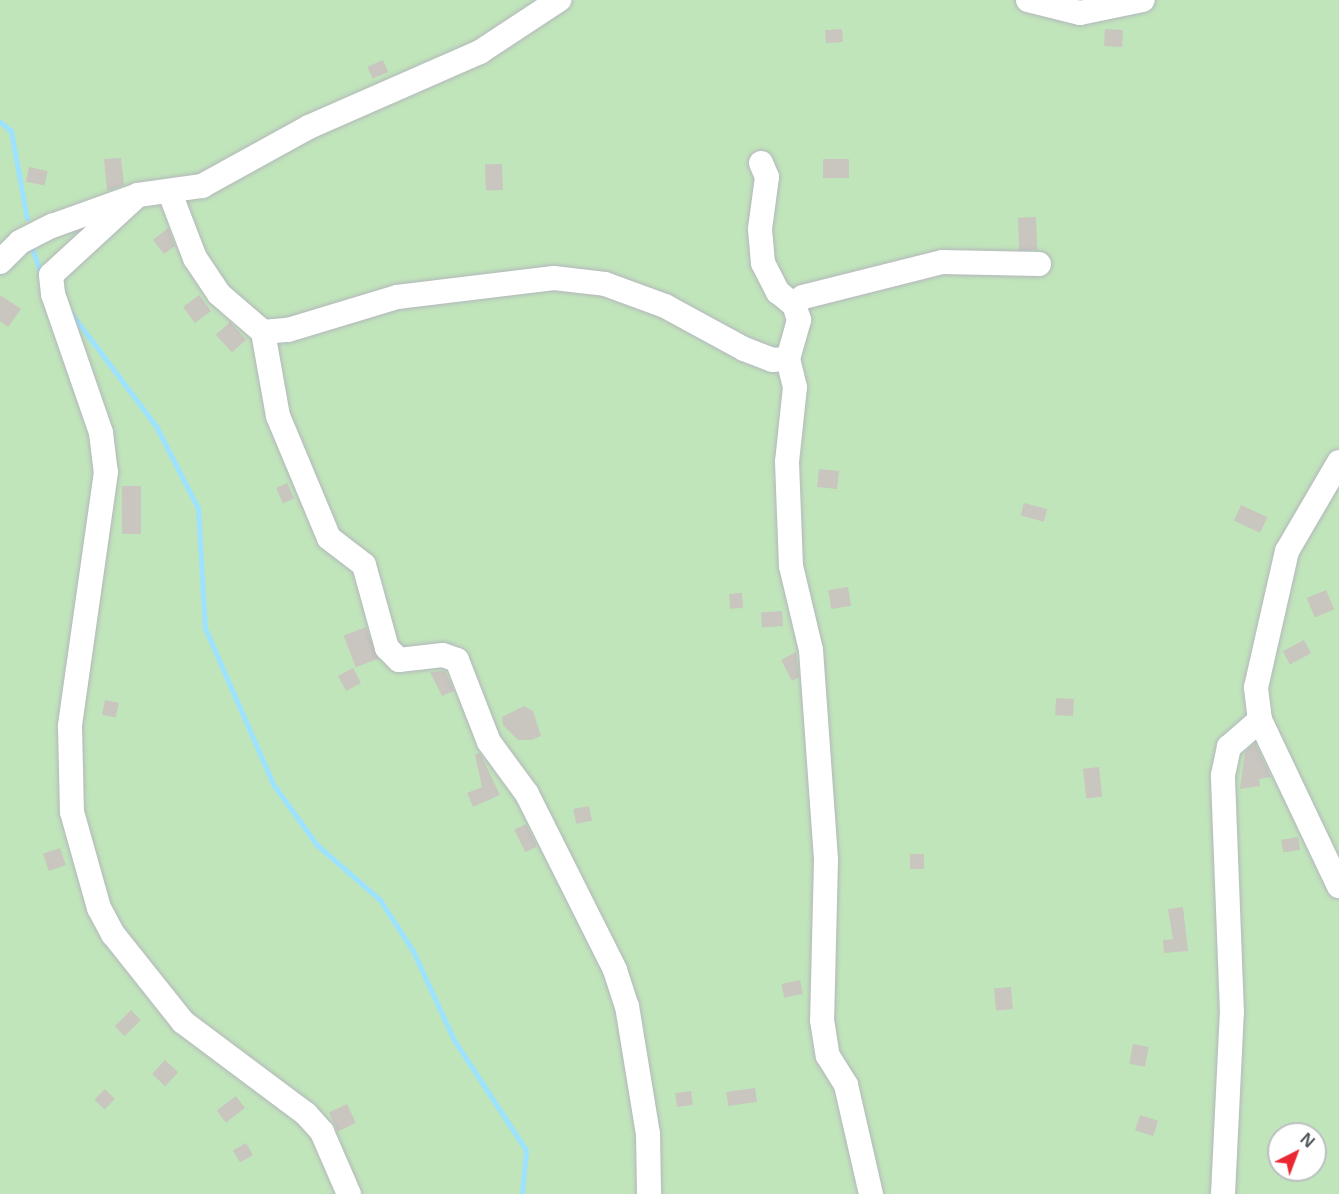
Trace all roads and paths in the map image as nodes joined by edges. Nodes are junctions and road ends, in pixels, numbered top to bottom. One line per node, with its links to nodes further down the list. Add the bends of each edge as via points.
1 (559, 0): 5 (street, via 480,52 309,127 202,186)
2 (1028, 0): 3 (street, via 1080,13 1118,9)
3 (1143, 0)
4 (761, 163): 9 (street, via 767,177 760,229 763,263 778,292)
5 (170, 193): 6 (street); 10 (street, via 195,258 219,294)
6 (138, 195): 7 (street, via 20,242); 15 (street, via 51,275 53,294 101,433 106,472 70,726 72,812 99,908 119,942 183,1022 306,1114 322,1132)
7 (0, 262)
8 (1039, 264): 9 (street, via 942,262 827,288)
9 (794, 305): 11 (street, via 799,320)
10 (263, 332): 11 (street, via 288,330 396,297 554,278 605,284 665,306 744,349 772,360); 16 (street, via 278,416 329,538 364,565 387,648 399,660 443,655 457,660 489,742 527,794 615,970 627,1006 648,1134)
11 (788, 359): 17 (street, via 795,387 787,462 791,566 812,650 826,860 822,1020 828,1056 846,1085)
12 (1339, 462): 13 (street, via 1287,551 1264,636 1257,688)
13 (1260, 720): 14 (street); 18 (street, via 1229,747 1223,776 1232,1013)
14 (1339, 886)
15 (349, 1194)
16 (649, 1194)
17 (871, 1194)
18 (1223, 1194)

